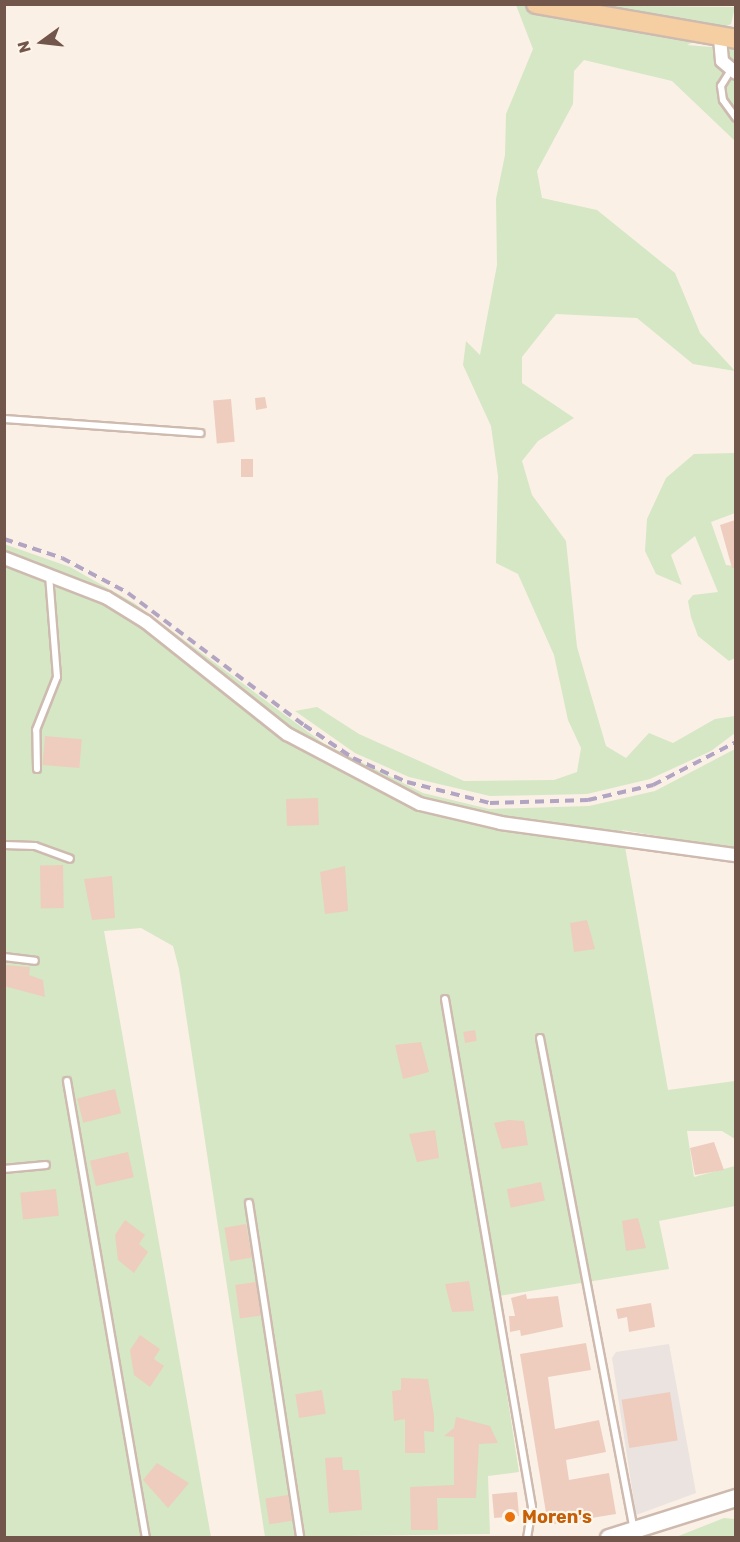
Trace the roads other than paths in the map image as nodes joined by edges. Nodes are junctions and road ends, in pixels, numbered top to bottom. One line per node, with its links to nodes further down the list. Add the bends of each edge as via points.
1 (536, 4): 2 (main road)
2 (728, 39): 3 (street, via 722,61)
3 (733, 71): 4 (lane, via 722,93)
4 (735, 118)
5 (4, 419): 6 (lane)
6 (201, 433)
7 (4, 558): 8 (street)
8 (49, 572): 9 (lane, via 57,677 36,730); 11 (street, via 146,622 287,734 420,804 501,823)
9 (37, 768)
10 (4, 845): 12 (lane, via 35,846)
11 (735, 855)
12 (70, 859)
13 (4, 957): 14 (lane)
14 (35, 961)
15 (445, 999): 25 (lane, via 532,1507)
16 (540, 1038): 22 (lane)
17 (66, 1081): 23 (lane)
18 (46, 1165): 19 (lane)
19 (4, 1169)
20 (249, 1203): 24 (lane)
21 (735, 1498): 22 (main road)
22 (635, 1535): 26 (main road)
23 (146, 1538)
24 (300, 1538)
25 (527, 1538)
26 (609, 1538)

